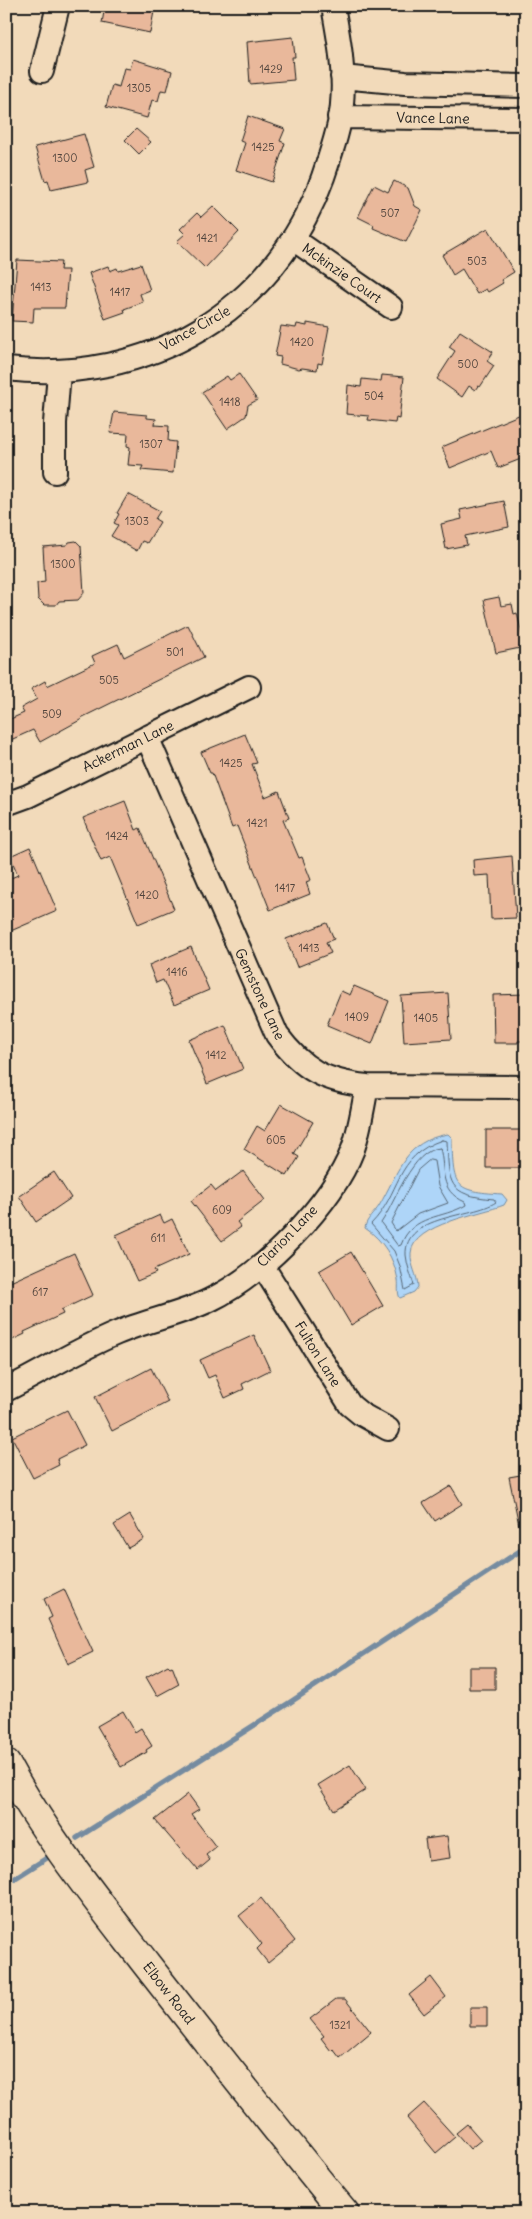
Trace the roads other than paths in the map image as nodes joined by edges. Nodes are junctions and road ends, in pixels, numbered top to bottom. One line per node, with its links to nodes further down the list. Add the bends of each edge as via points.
1 (58, 6): 3 (street)
2 (333, 6): 4 (street, Vance Circle, via 342,53)
3 (42, 71)
4 (342, 77): 5 (street, via 405,83); 6 (street, Vance Circle)
5 (526, 86)
6 (340, 118): 7 (street, Vance Lane); 8 (street, Vance Circle, via 314,201)
7 (526, 119)
8 (293, 239): 9 (street, Mckinzie Court); 11 (street, Vance Circle, via 265,278 234,308 202,328 131,359)
9 (391, 307)
10 (6, 368): 11 (street, Vance Circle)
11 (59, 372): 12 (street, via 54,423)
12 (55, 472)
13 (249, 687): 14 (street, Ackerman Lane)
14 (147, 737): 15 (street, Ackerman Lane); 16 (street, Gemstone Lane, via 277,1035 292,1055 310,1070 341,1083)
15 (6, 804)
16 (367, 1086): 17 (street, Gemstone Lane); 18 (street, Clarion Lane, via 360,1125 344,1168 301,1226)
17 (526, 1087)
18 (262, 1265): 19 (street, Clarion Lane, via 212,1300 116,1334); 20 (street, Fulton Lane, via 350,1405)
19 (6, 1390)
20 (388, 1429)
21 (6, 1764): 22 (street, Elbow Road, via 75,1872 257,2106)
22 (345, 2213)

